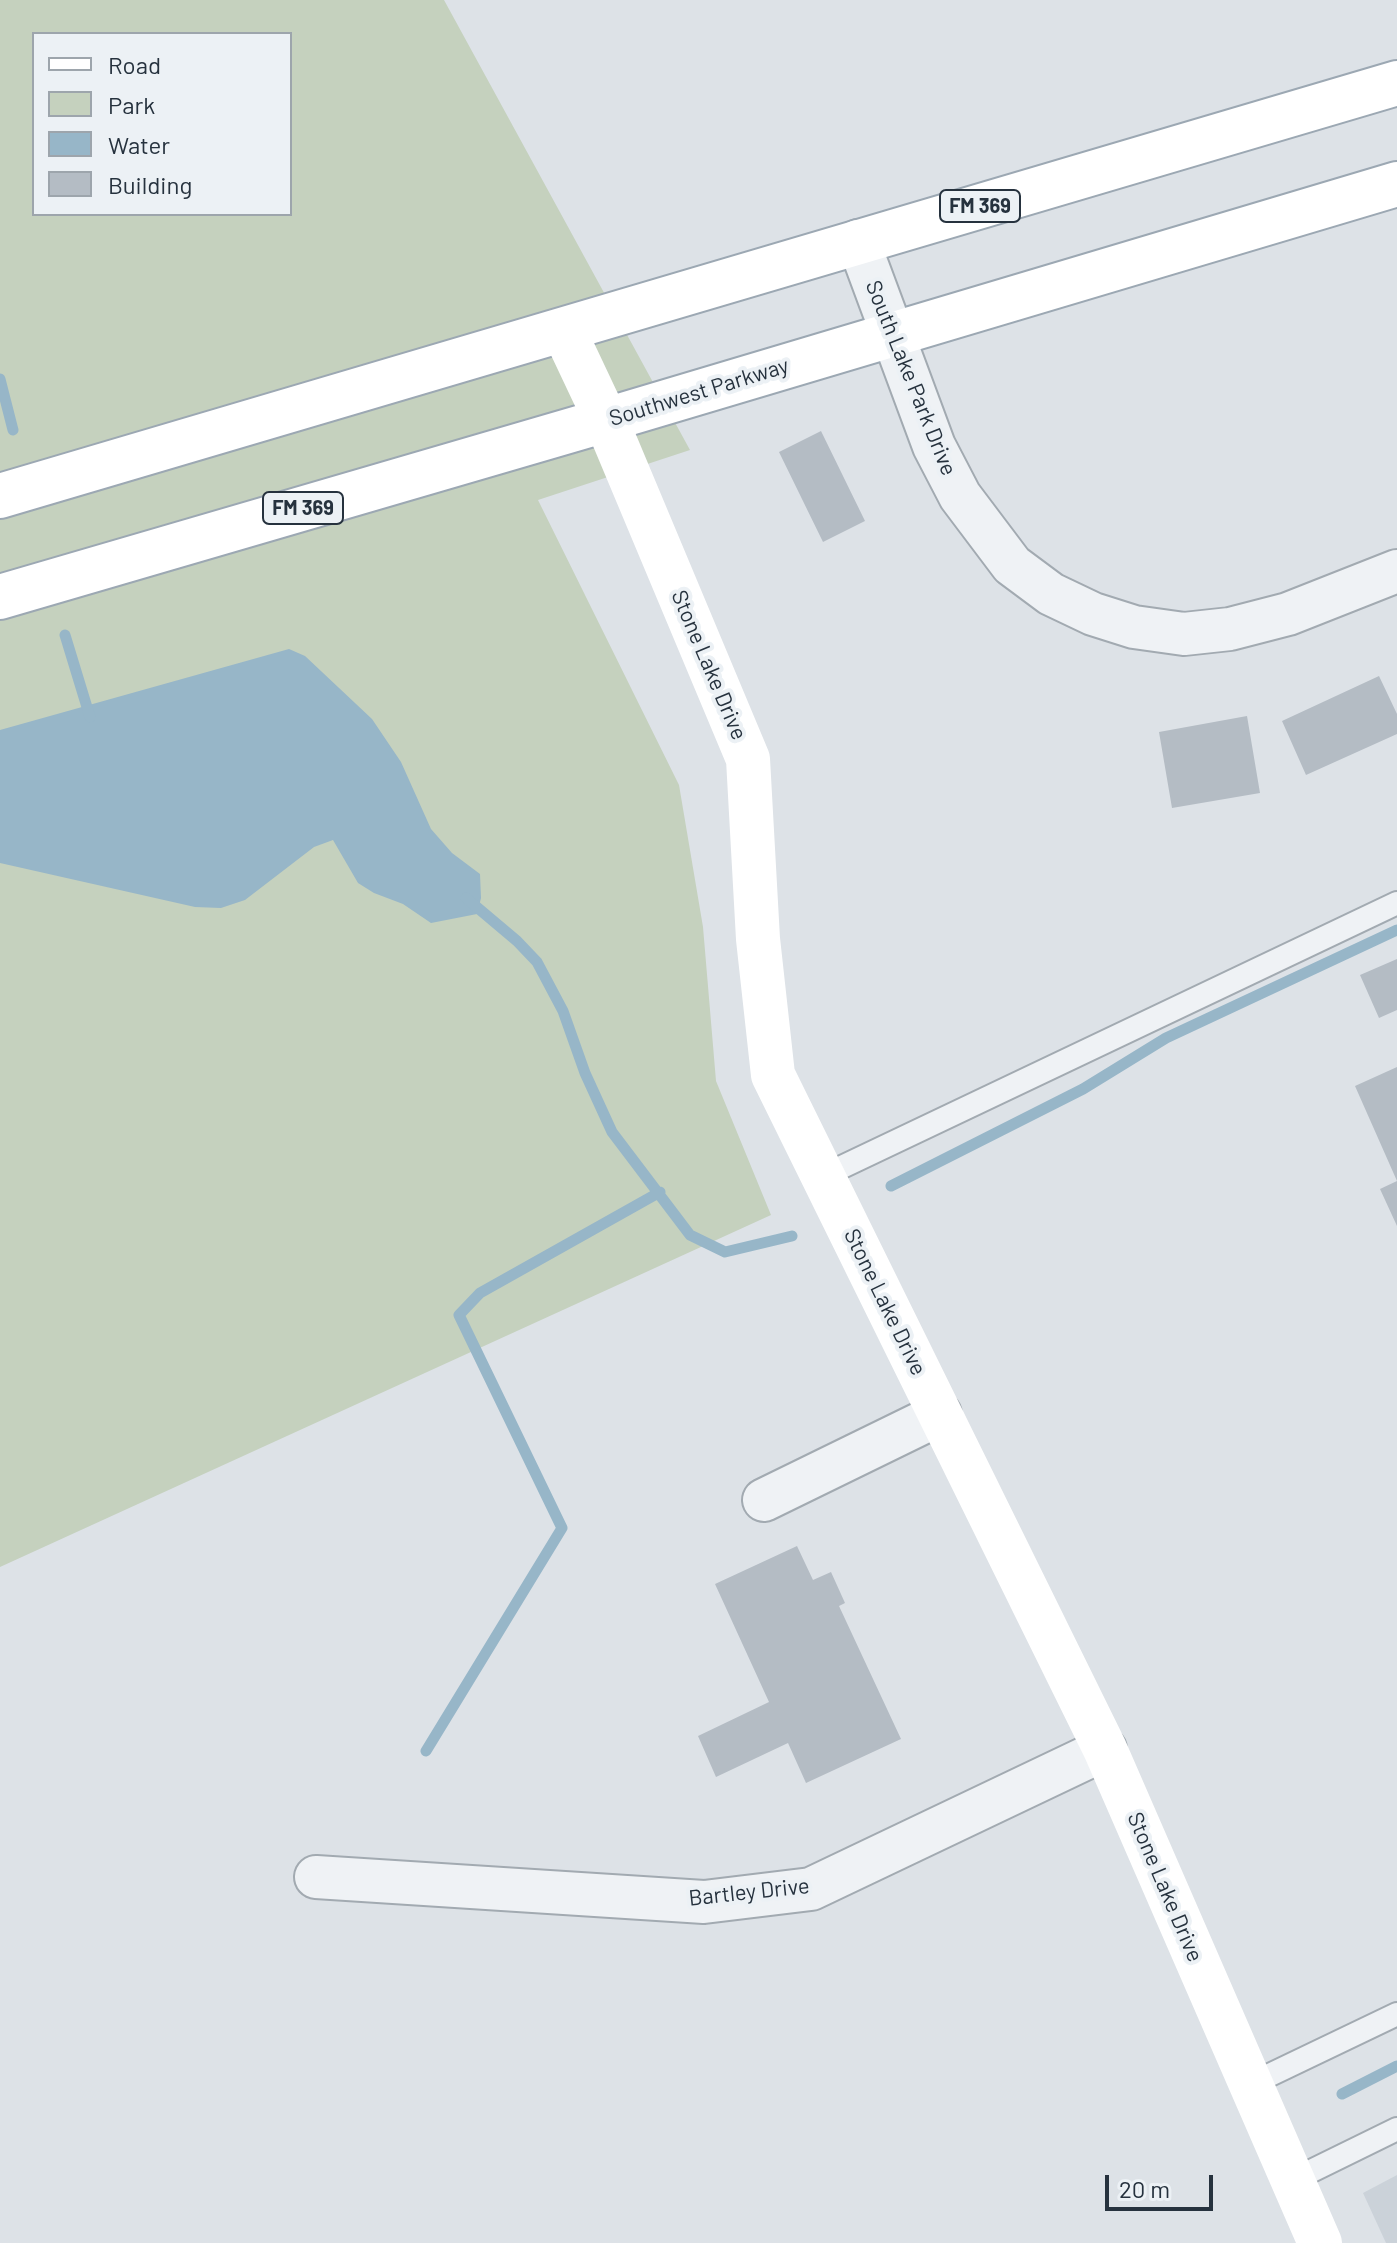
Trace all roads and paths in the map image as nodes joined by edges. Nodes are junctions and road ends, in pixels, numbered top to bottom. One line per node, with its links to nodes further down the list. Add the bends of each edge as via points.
1 (1397, 83): 3 (main road, FM 369)
2 (1397, 184): 5 (main road, Southwest Parkway / FM 369)
3 (858, 241): 4 (main road, FM 369); 5 (street, South Lake Park Drive)
4 (564, 331): 6 (main road, Stone Lake Drive); 7 (main road, FM 369)
5 (891, 333): 6 (main road, Southwest Parkway / FM 369); 8 (street, South Lake Park Drive, via 934,446 960,496 1012,565 1051,594 1093,614 1184,634 1230,629 1288,614)
6 (606, 420): 9 (main road, Southwest Parkway / FM 369); 11 (main road, Stone Lake Drive, via 748,759 758,939 773,1075)
7 (0, 496)
8 (1397, 571)
9 (0, 597)
10 (1397, 903): 11 (lane)
11 (823, 1176): 12 (main road, Stone Lake Drive)
12 (940, 1414): 13 (street); 14 (main road, Stone Lake Drive)
13 (764, 1500)
14 (1105, 1749): 15 (street, Bartley Drive, via 811,1889 704,1902); 17 (main road, Stone Lake Drive)
15 (316, 1877)
16 (1397, 2014): 17 (lane)
17 (1251, 2084): 19 (main road, Stone Lake Drive)
18 (1397, 2129): 19 (lane)
19 (1293, 2180): 20 (main road, Stone Lake Drive)
20 (1320, 2243)

